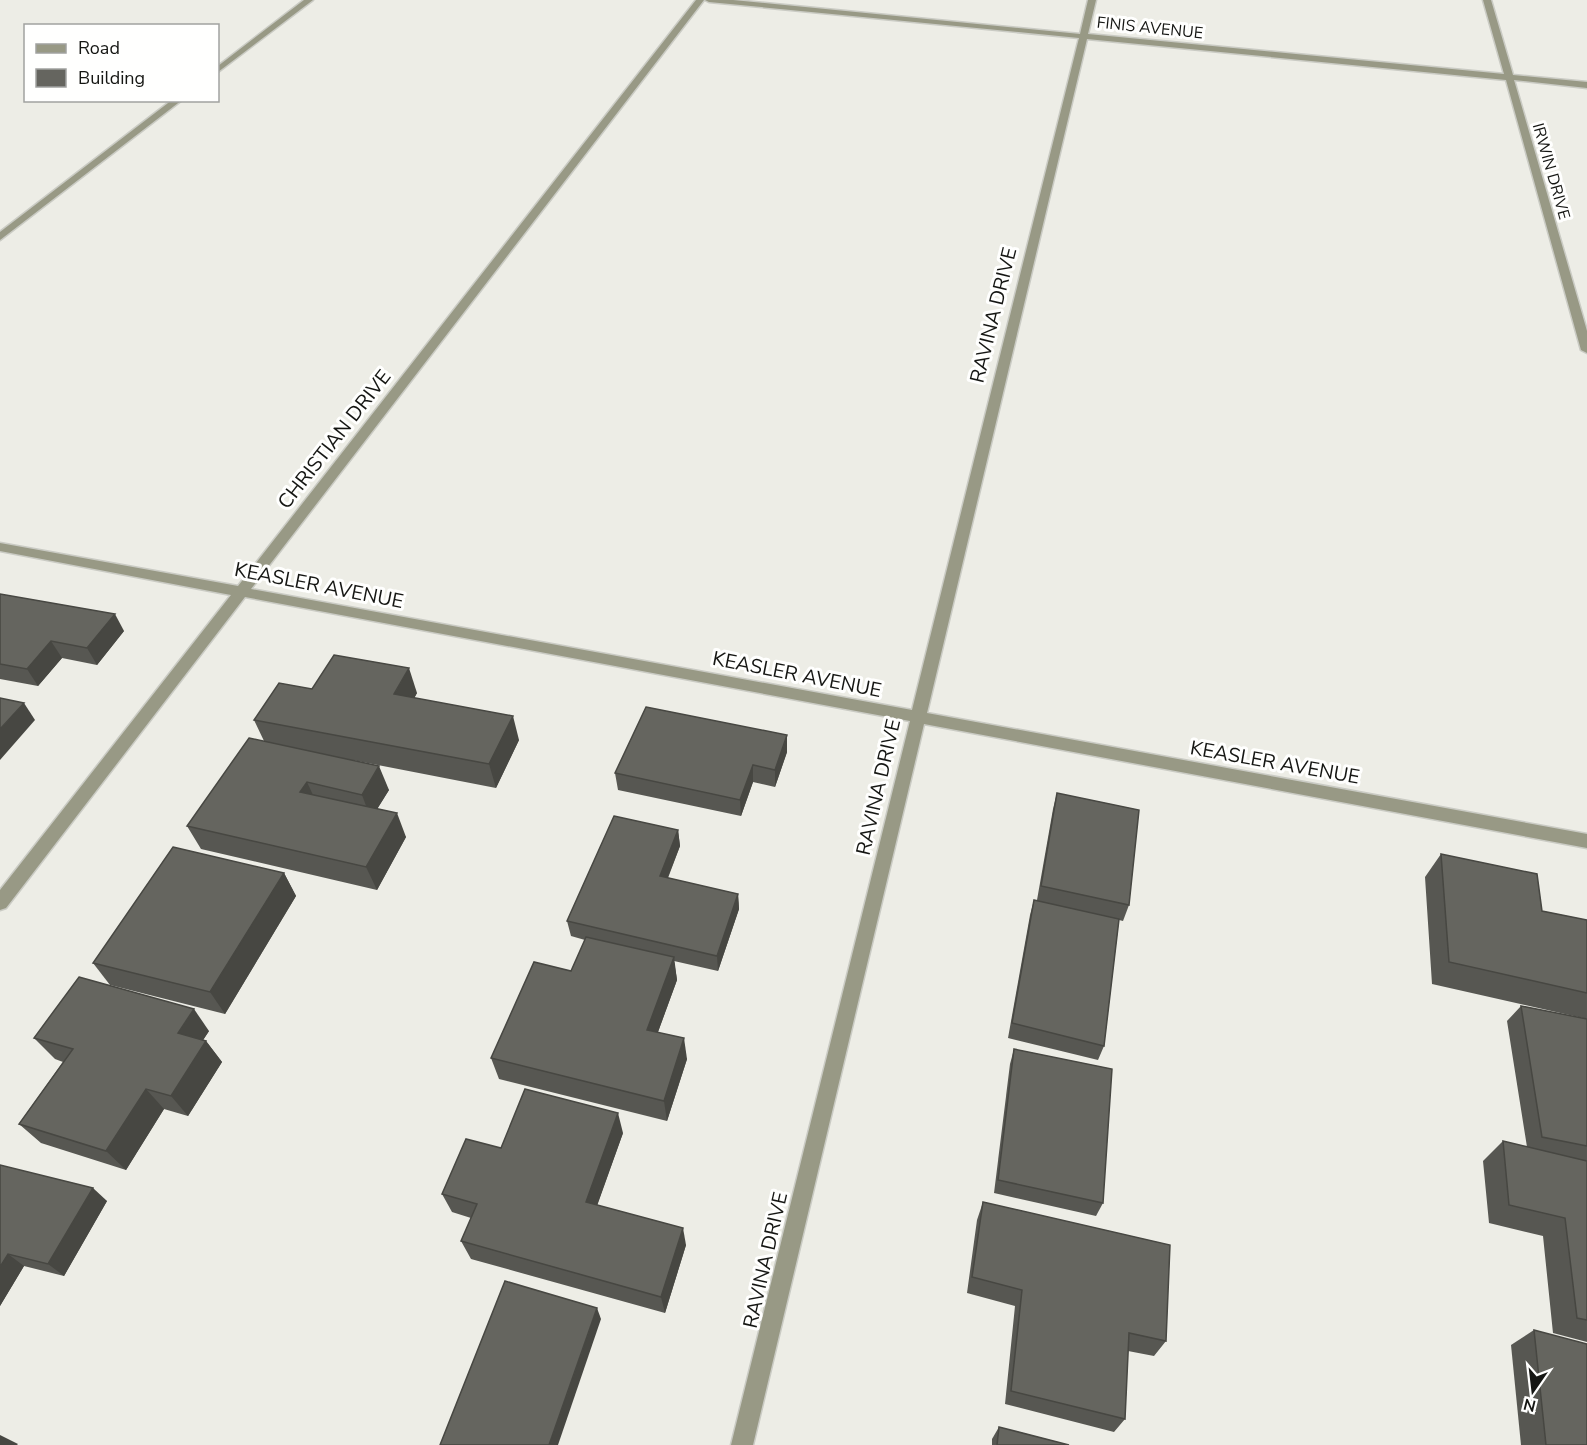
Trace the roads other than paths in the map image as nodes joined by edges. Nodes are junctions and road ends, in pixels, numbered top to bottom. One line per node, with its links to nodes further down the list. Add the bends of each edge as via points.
1 (309, 0): 7 (street)
2 (700, 0): 14 (street, CHRISTIAN DRIVE)
3 (709, 0): 6 (street, FINIS AVENUE)
4 (1092, 0): 6 (street, RAVINA DRIVE)
5 (1487, 0): 8 (street, IRWIN DRIVE)
6 (1083, 36): 8 (street, FINIS AVENUE); 15 (street, RAVINA DRIVE)
7 (219, 69)
8 (1510, 78): 9 (street, FINIS AVENUE); 12 (street, IRWIN DRIVE)
9 (1587, 85)
10 (175, 102): 11 (street)
11 (0, 237)
12 (1587, 350)
13 (0, 546): 14 (street, KEASLER AVENUE)
14 (240, 591): 15 (street, KEASLER AVENUE); 17 (street, CHRISTIAN DRIVE)
15 (916, 718): 16 (street, KEASLER AVENUE); 18 (street, RAVINA DRIVE)
16 (1587, 841)
17 (0, 903)
18 (742, 1445)

